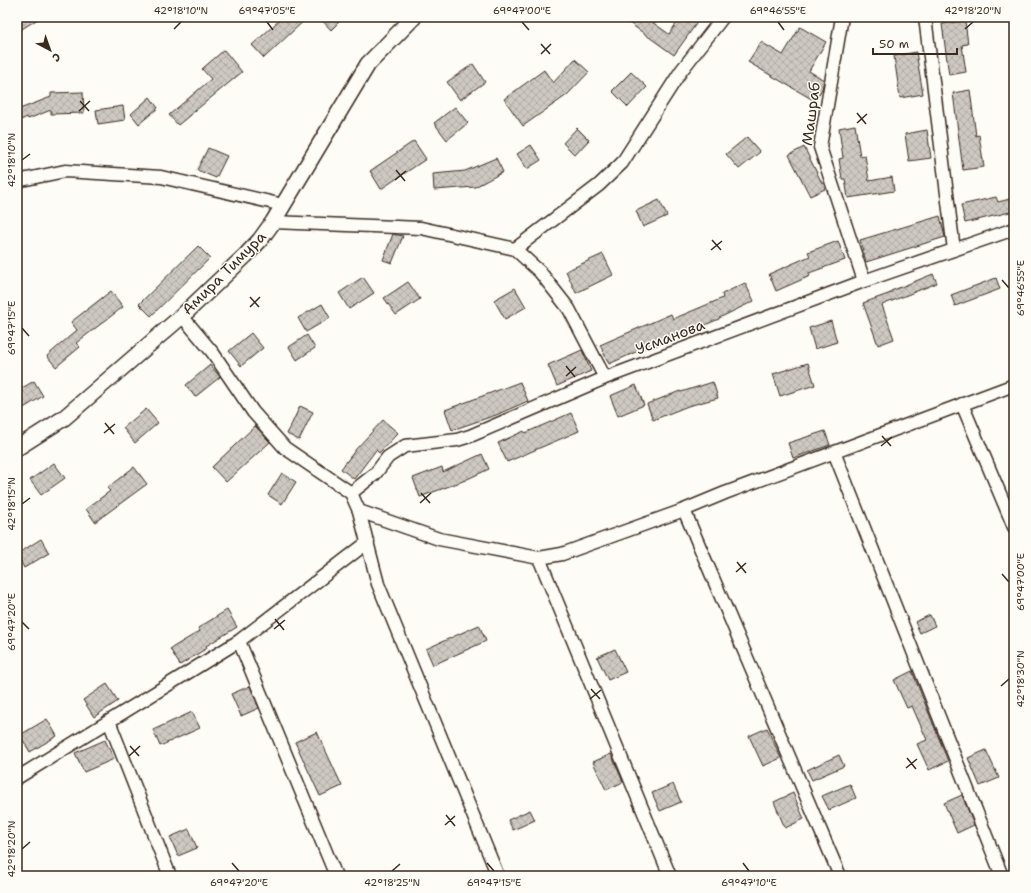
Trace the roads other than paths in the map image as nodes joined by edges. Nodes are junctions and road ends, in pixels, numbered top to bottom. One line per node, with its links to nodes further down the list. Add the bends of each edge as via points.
1 (414, 17): 6 (street, Амира Тимура, via 368,64)
2 (723, 17): 9 (street, via 681,70 622,162 599,185)
3 (842, 17): 11 (street, Машраб, via 820,147)
4 (925, 17): 10 (street)
5 (17, 182): 6 (street, via 66,171 161,177)
6 (283, 205): 7 (street, Амира Тимура)
7 (273, 222): 9 (street, via 421,228); 12 (street, Амира Тимура, via 246,256)
8 (1014, 229): 10 (street, Усманова)
9 (515, 249): 13 (street, via 540,272 569,309)
10 (954, 250): 11 (street, Усманова)
11 (864, 281): 13 (street, Усманова)
12 (182, 316): 16 (street, Амира Тимура, via 64,418); 18 (street, via 214,353 253,412 285,448)
13 (605, 378): 18 (street, Усманова, via 470,436 405,446 388,457 375,474)
14 (1014, 385): 15 (street)
15 (962, 404): 17 (street); 21 (street)
16 (17, 448)
17 (834, 452): 19 (street); 32 (street)
18 (352, 493): 20 (street)
19 (684, 510): 23 (street, via 562,554); 31 (street)
20 (360, 511): 22 (street); 23 (street, via 439,539)
21 (1014, 527)
22 (368, 542): 24 (street); 29 (street, via 378,584)
23 (539, 558): 30 (street)
24 (239, 641): 25 (street); 28 (street)
25 (109, 721): 26 (street); 27 (street)
26 (17, 778)
27 (170, 876)
28 (336, 876)
29 (498, 876)
30 (670, 876)
31 (840, 876)
32 (1002, 876)

